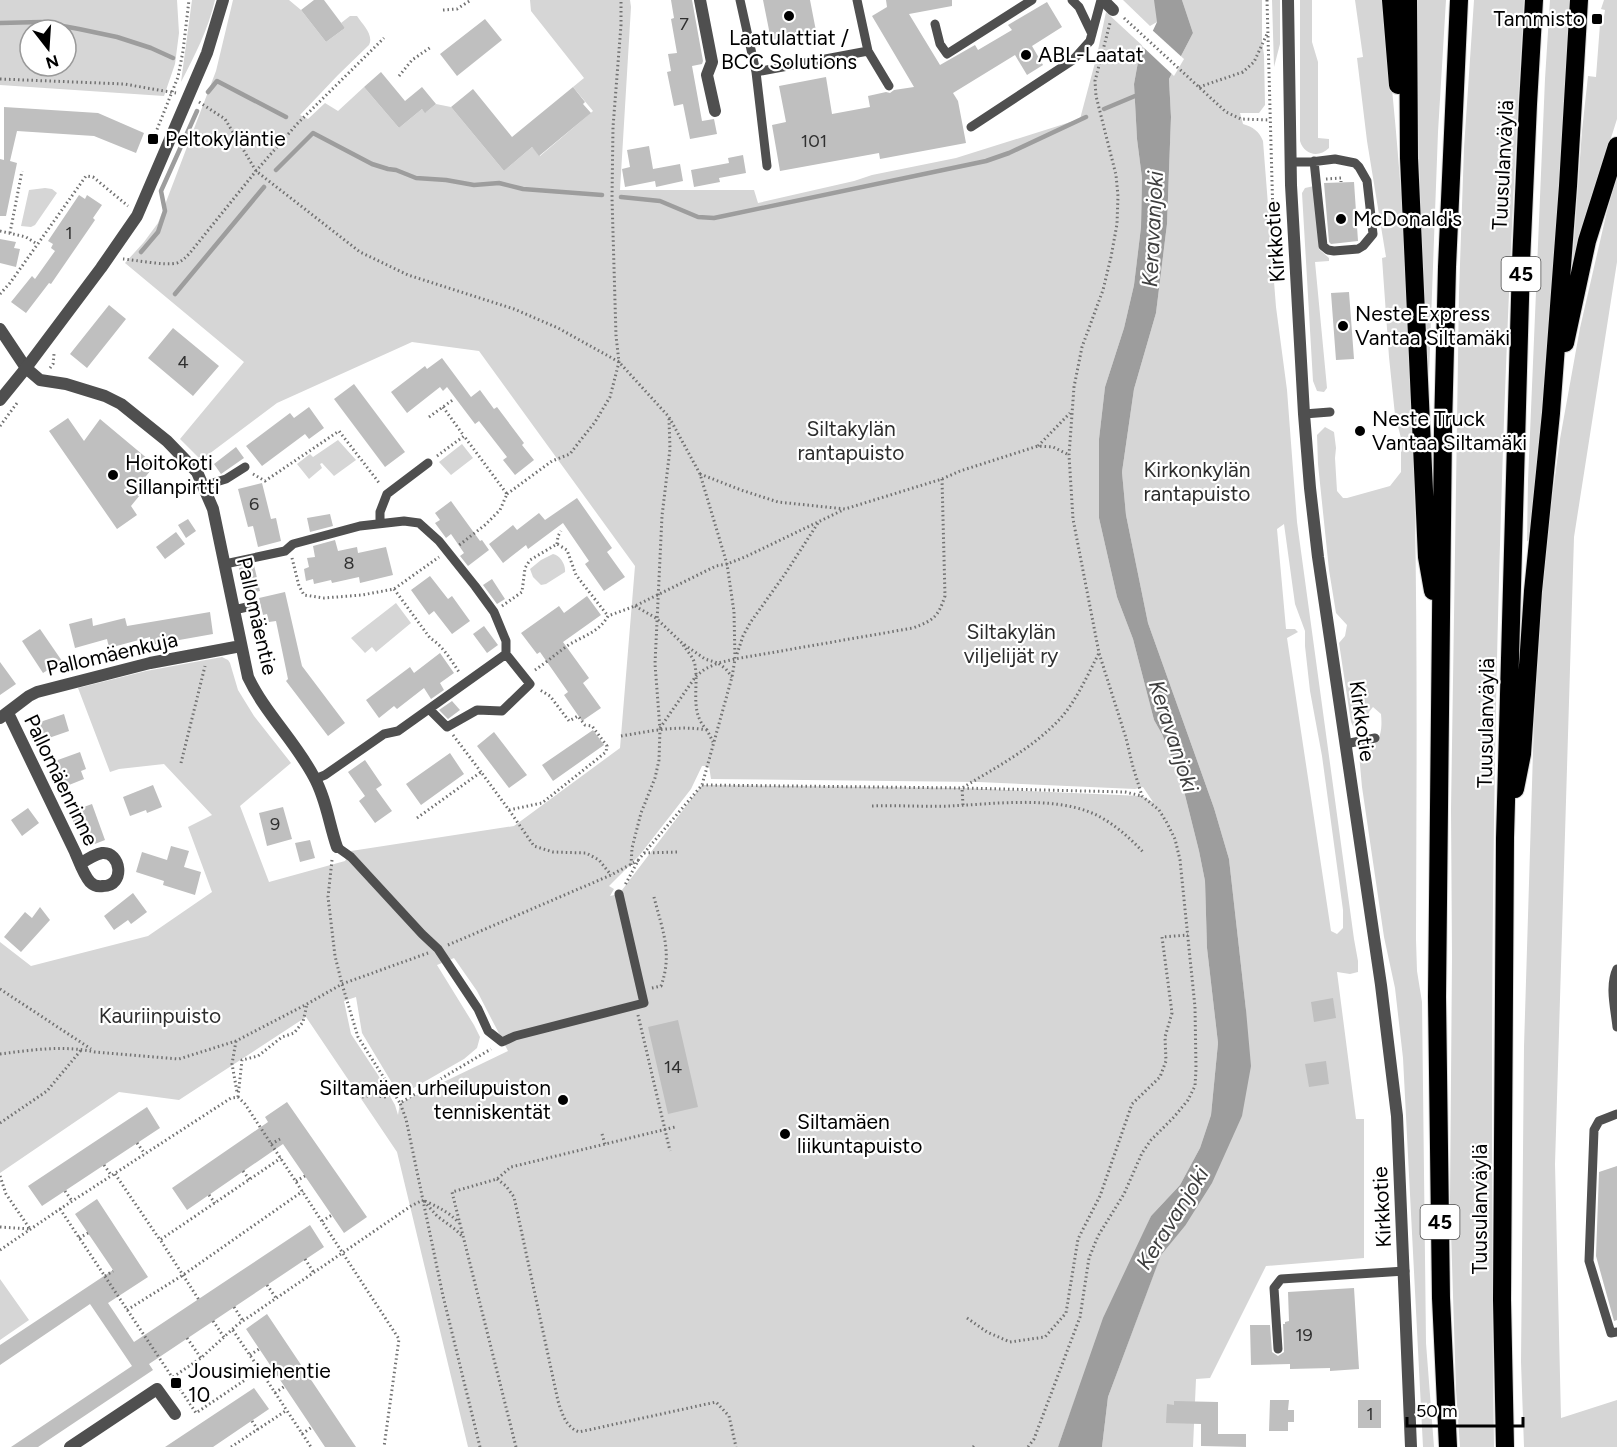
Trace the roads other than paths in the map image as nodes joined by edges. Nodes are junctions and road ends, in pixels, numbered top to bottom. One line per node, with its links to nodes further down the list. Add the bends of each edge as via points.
1 (223, 0): 28 (street, via 207,53 137,216)
2 (699, 0): 20 (street, via 712,62 707,75)
3 (740, 0): 18 (lane)
4 (857, 0): 17 (lane)
5 (1032, 0): 15 (lane, via 947,54)
6 (1072, 0): 16 (lane)
7 (1102, 0): 14 (street); 16 (lane)
8 (1288, 0): 25 (street, Kirkkotie)
9 (1391, 0): 23 (highway, via 1398,87)
10 (1408, 0): 23 (highway)
11 (1460, 0): 40 (highway, Tuusulanväylä / 45, via 1447,267)
12 (1534, 0): 48 (highway, Tuusulanväylä / 45, via 1521,274)
13 (1579, 0): 31 (highway)
14 (1113, 10)
15 (935, 24)
16 (1092, 34): 21 (lane, via 1073,60)
17 (868, 51): 18 (lane); 19 (lane)
18 (756, 72): 26 (lane)
19 (889, 86)
20 (715, 111)
21 (971, 127)
22 (1617, 146): 31 (highway, via 1587,241)
23 (1410, 158): 40 (highway, via 1427,557)
24 (1314, 161): 24 (lane, via 1323,246 1334,251 1358,249 1372,234 1367,181 1355,163 1335,159); 25 (lane)
25 (1290, 162): 32 (street, Kirkkotie)
26 (767, 166)
27 (0, 329): 28 (street)
28 (26, 368): 29 (street); 35 (street, Pallomäentie, via 40,380 66,384 121,404 178,452 197,472)
29 (0, 399)
30 (1330, 412): 32 (lane)
31 (1551, 413): 48 (highway, via 1522,754)
32 (1304, 414): 46 (street, Kirkkotie, via 1318,557)
33 (428, 463): 36 (lane, via 387,494 380,512)
34 (245, 467): 35 (lane, via 226,479)
35 (203, 486): 37 (street, Pallomäentie, via 213,509)
36 (381, 523): 37 (lane); 42 (lane, via 418,523 439,541 494,612 506,641)
37 (225, 564): 39 (street, Pallomäentie)
38 (247, 607): 39 (lane)
39 (234, 610): 41 (street, Pallomäentie)
40 (1441, 644): 61 (highway, Tuusulanväylä / 45, via 1437,997 1441,1298)
41 (241, 646): 44 (street, Pallomäenkuja, via 150,663 37,692); 47 (street, Pallomäentie, via 255,692)
42 (506, 654): 43 (lane); 43 (lane, via 528,681 502,711 477,710 447,727)
43 (429, 709): 47 (lane)
44 (4, 716): 50 (street, Pallomäenrinne)
45 (1375, 738): 46 (lane)
46 (1345, 744): 55 (street, Kirkkotie, via 1397,1116)
47 (315, 779): 49 (street, Pallomäentie)
48 (1505, 838): 62 (highway, Tuusulanväylä / 45)
49 (337, 847): 51 (lane, via 438,949 488,1031 502,1041 644,1003)
50 (80, 864)
51 (619, 894)
52 (1617, 969): 53 (lane, via 1613,976)
53 (1617, 1027)
54 (1617, 1114): 56 (lane, via 1599,1121 1594,1130 1589,1261 1611,1333)
55 (1405, 1271): 57 (lane, via 1281,1279 1274,1288); 60 (street, Kirkkotie)
56 (1617, 1332)
57 (1278, 1349)
58 (175, 1414): 59 (street, via 157,1389)
59 (70, 1447)
60 (1411, 1447)
61 (1448, 1447)
62 (1504, 1447)

